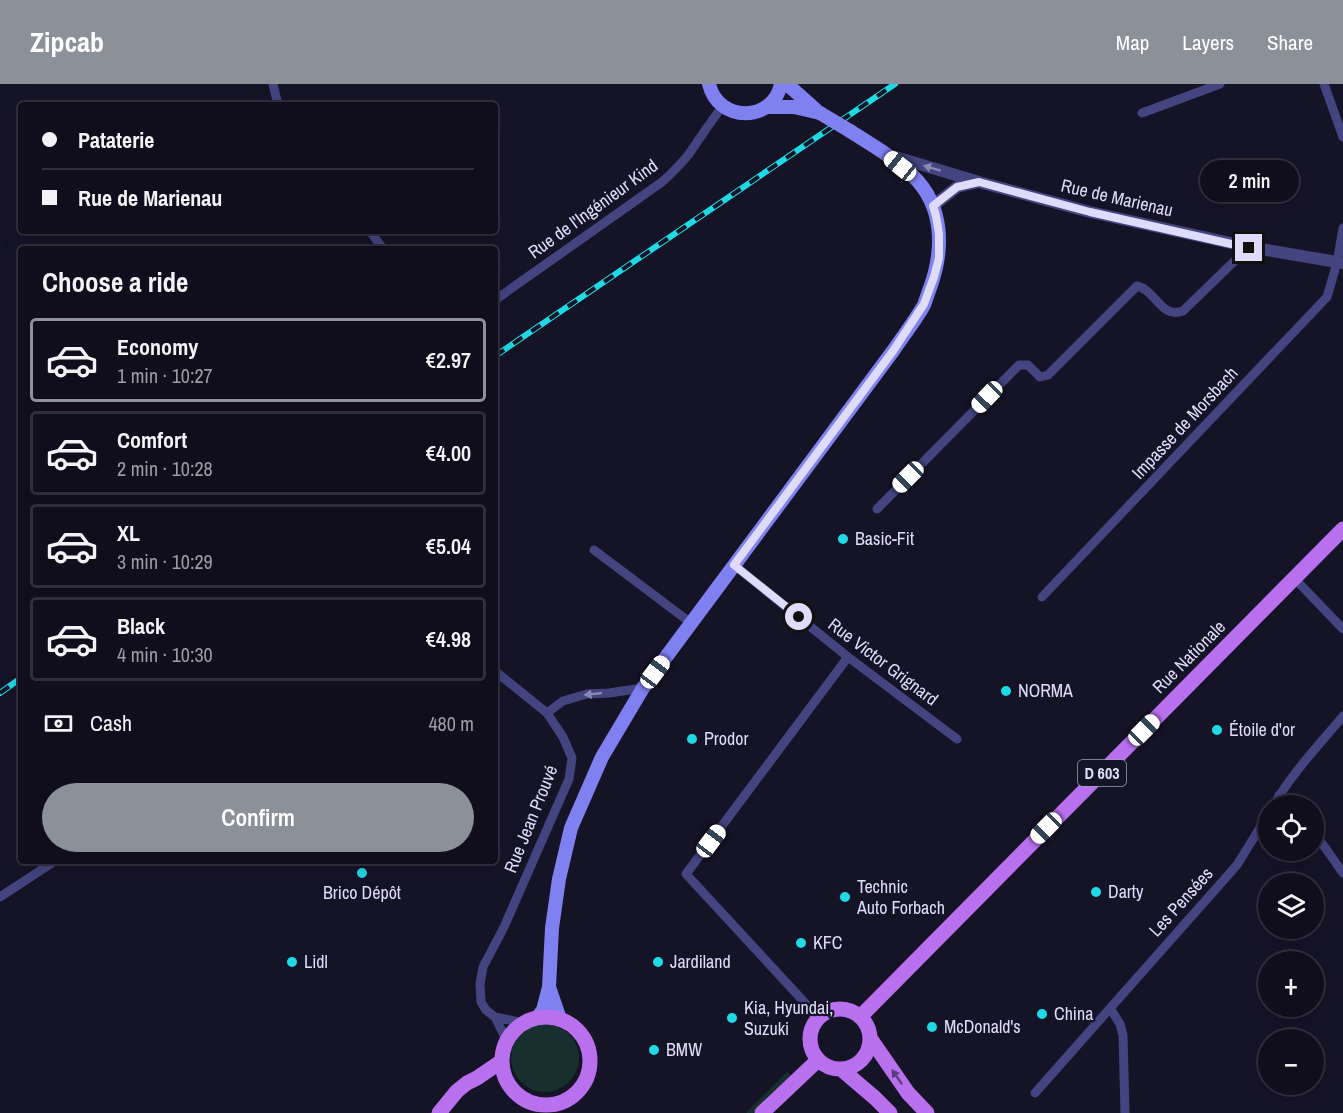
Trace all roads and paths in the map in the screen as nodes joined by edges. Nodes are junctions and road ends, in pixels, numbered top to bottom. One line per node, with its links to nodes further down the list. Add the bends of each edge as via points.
1 (273, 84): 7 (street)
2 (710, 84): 8 (main road)
3 (781, 84): 9 (main road)
4 (787, 84): 10 (main road)
5 (1220, 84): 11 (street)
6 (1324, 84): 12 (street)
7 (277, 102)
8 (723, 106): 9 (main road, via 745,114); 19 (street, Rue de l'Ingénieur Kind, via 662,182)
9 (767, 107): 10 (main road, via 794,107)
10 (820, 113): 13 (main road, bridge)
11 (1142, 113)
12 (1343, 137)
13 (886, 154): 14 (street, Rue de Marienau, one-way to 13); 15 (main road, via 914,177)
14 (979, 182): 15 (street, via 957,187); 17 (street, Rue de Marienau)
15 (933, 206): 23 (main road, via 939,258 924,304)
16 (1343, 228): 18 (street, Impasse de Morsbach)
17 (1249, 248): 18 (street, Rue de Marienau); 20 (street, via 1183,311 1168,312 1137,286 1048,375 1040,376 1028,365 1019,365)
18 (1340, 263): 25 (street, Impasse de Morsbach, via 1327,297)
19 (498, 298)
20 (877, 509)
21 (1343, 529): 24 (main road, Rue Nationale / D 603)
22 (594, 550): 26 (street)
23 (734, 565): 26 (main road); 28 (street, Rue Victor Grignard)
24 (1294, 578): 27 (street); 43 (main road, Rue Nationale / D 603)
25 (1042, 597)
26 (691, 623): 30 (main road)
27 (1343, 629)
28 (848, 657): 33 (street, Rue Victor Grignard); 44 (street, via 686,874)
29 (498, 673): 31 (street, Rue Jean Prouvé)
30 (643, 688): 31 (street, one-way to 31, via 587,694 563,701); 40 (main road, via 602,757 571,828 552,928)
31 (547, 712): 42 (street, Rue Jean Prouvé, via 572,758 569,779 483,967 481,1002)
32 (1343, 716): 34 (street)
33 (957, 739)
34 (1279, 795)
35 (1258, 831): 41 (street, Les Pensées, via 1237,865)
36 (1324, 846): 38 (street)
37 (50, 864): 39 (street)
38 (1343, 873)
39 (0, 897)
40 (549, 987): 45 (main road); 46 (main road, via 543,1010)
41 (1110, 1008): 54 (street, Les Pensées); 61 (street, via 1123,1035)
42 (495, 1017): 46 (street); 48 (street)
43 (860, 1017): 44 (main road, via 839,1009); 47 (main road)
44 (819, 1018): 49 (main road, via 810,1034)
45 (560, 1019): 46 (main road); 55 (main road, via 582,1036 590,1062)
46 (530, 1020): 48 (main road)
47 (870, 1038): 51 (main road, via 862,1059); 60 (main road, one-way to 47, via 908,1093)
48 (507, 1041): 50 (main road)
49 (818, 1060): 51 (main road); 58 (main road)
50 (502, 1061): 52 (main road); 53 (main road)
51 (841, 1069): 59 (main road)
52 (477, 1078): 53 (main road); 57 (main road, via 457,1091)
53 (508, 1083): 56 (main road, via 526,1100)
54 (1035, 1093)
55 (571, 1105): 56 (main road, via 560,1102)
56 (553, 1109)
57 (439, 1113)
58 (762, 1113)
59 (890, 1113)
60 (927, 1113)
61 (1125, 1113)

